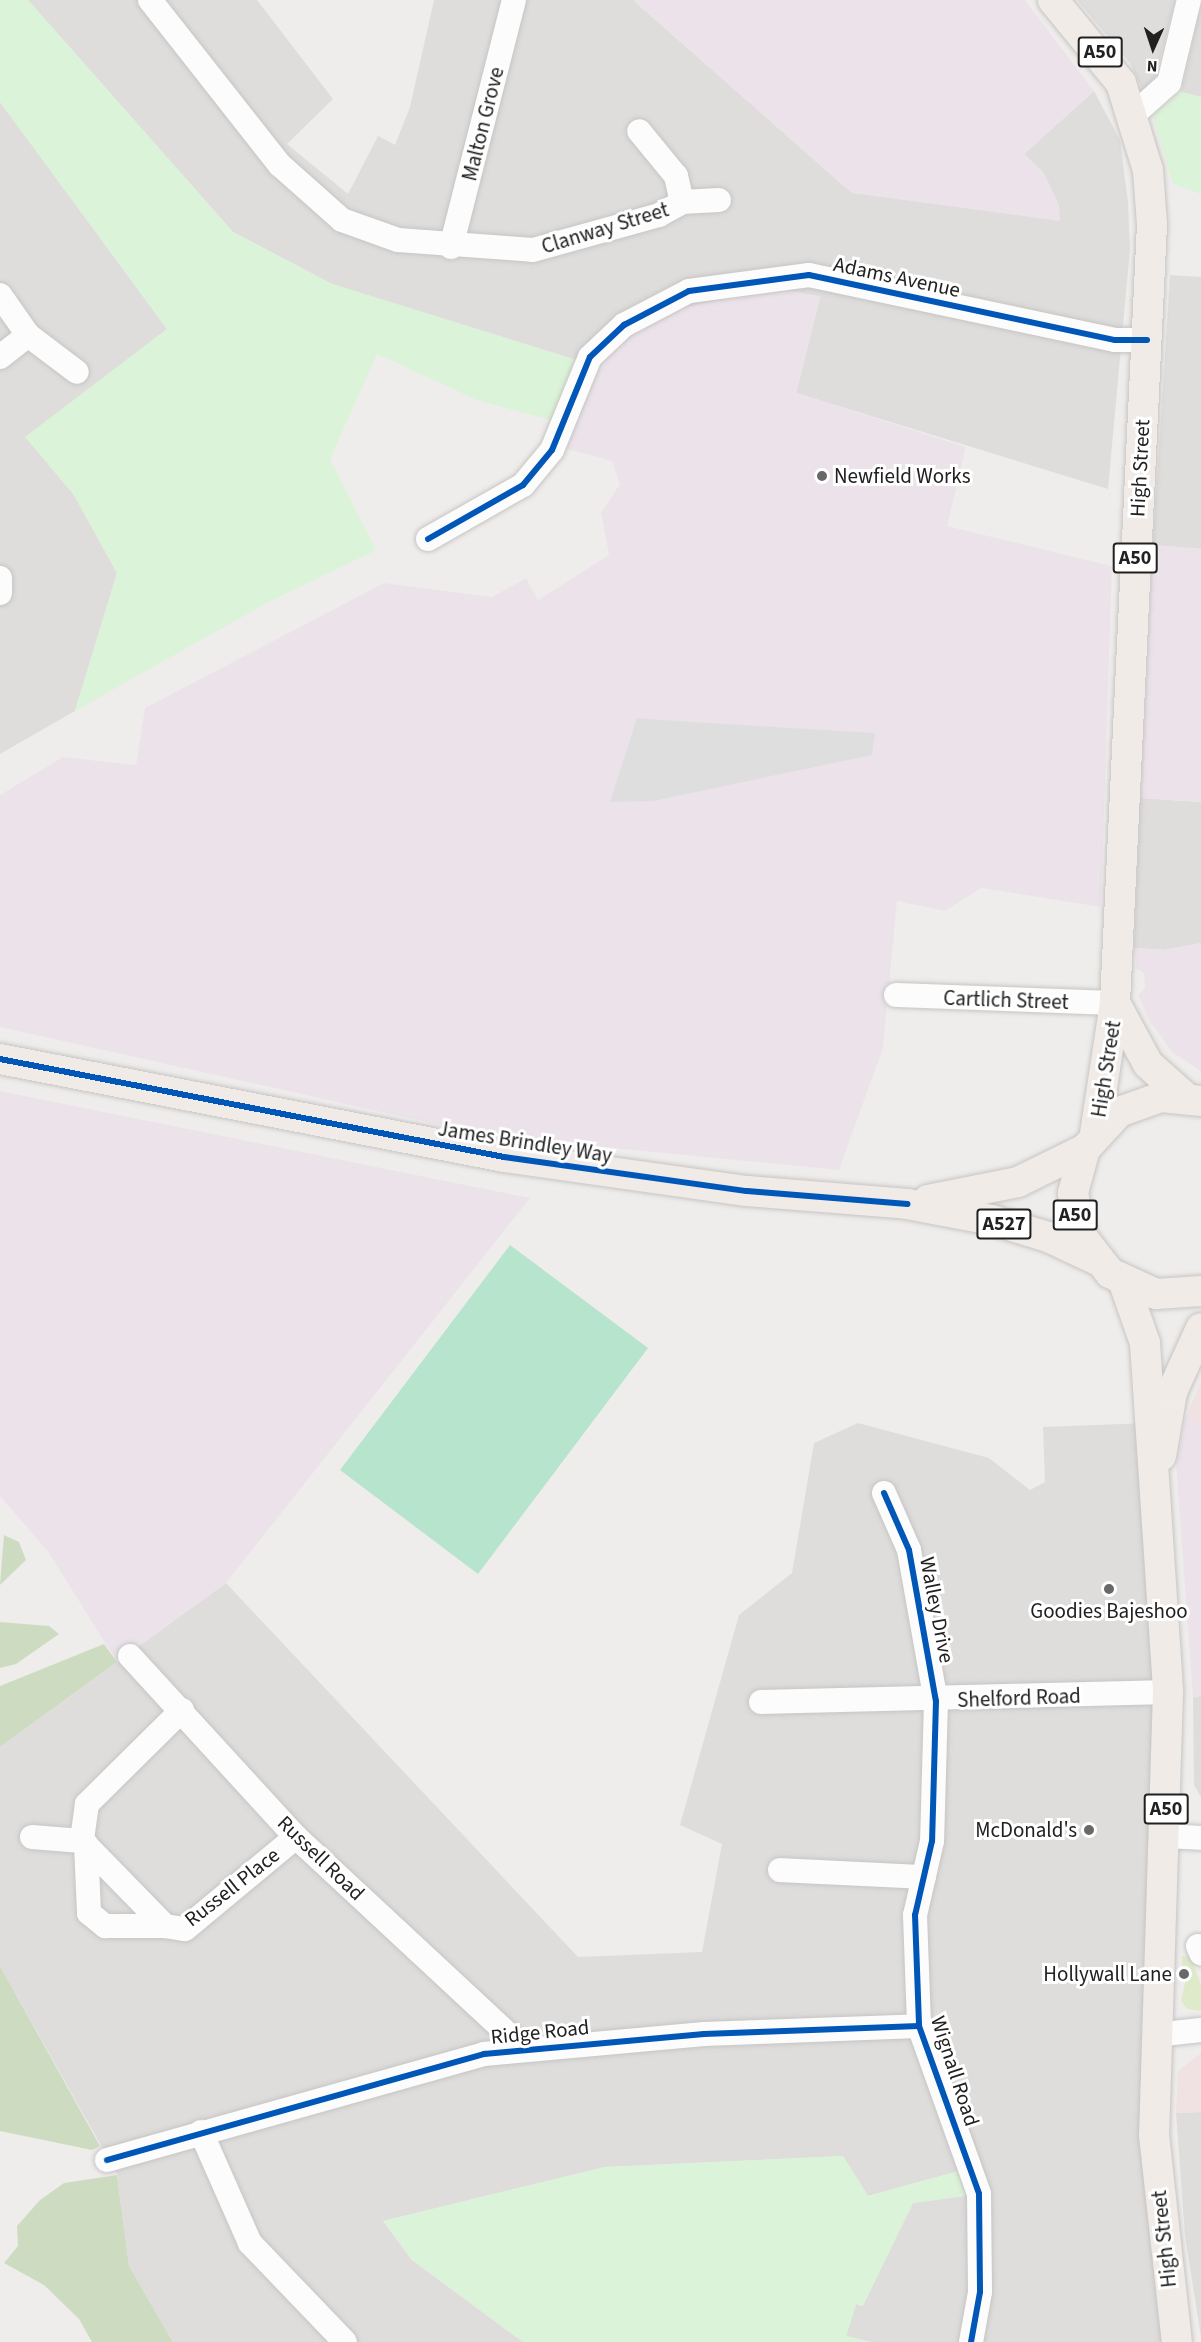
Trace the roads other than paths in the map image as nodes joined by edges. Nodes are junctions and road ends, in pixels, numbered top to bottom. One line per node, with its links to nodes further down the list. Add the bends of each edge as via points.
1 (150, 0): 9 (street, Clanway Street, via 280,165 342,220 398,240)
2 (514, 0): 9 (street, Malton Grove)
3 (1053, 0): 5 (main road, A50, via 1102,54)
4 (1190, 0): 5 (street, via 1169,83)
5 (1134, 114): 12 (main road, High Street / A50, via 1148,170 1152,224)
6 (639, 131): 8 (street, Clanway Street, via 676,176)
7 (719, 200): 8 (street)
8 (682, 202): 9 (street, Clanway Street, via 659,215 533,250)
9 (451, 247)
10 (0, 295): 11 (street)
11 (28, 335): 13 (street); 14 (street)
12 (1147, 339): 15 (street, Adams Avenue, via 1115,340 809,275 689,291 624,325 590,357 552,450 522,485); 19 (main road, High Street / A50)
13 (0, 357)
14 (77, 372)
15 (428, 539)
16 (0, 578): 17 (street)
17 (0, 593)
18 (896, 995): 19 (street, Cartlich Street)
19 (1115, 1003): 21 (main road, High Street, via 1148,1064); 22 (main road, High Street / A50)
20 (0, 1059): 23 (main road, James Brindley Way / A527, via 504,1157 747,1191)
21 (1193, 1099): 22 (main road, James Brindley Way, via 1140,1102)
22 (1090, 1142): 23 (main road, James Brindley Way / A527, via 1018,1182); 24 (main road, A50, via 1073,1193 1075,1215)
23 (907, 1204): 24 (main road, James Brindley Way / A527, via 992,1220 1048,1237)
24 (1097, 1260): 25 (main road, A50)
25 (1124, 1283): 26 (main road, A50, via 1156,1294); 28 (main road, A50, via 1144,1343 1148,1439)
26 (1201, 1291)
27 (1201, 1328): 28 (main road, via 1172,1392)
28 (1156, 1482): 31 (main road, A50)
29 (884, 1493): 32 (street, Walley Drive, via 909,1550)
30 (130, 1656): 34 (street, Russell Road)
31 (1168, 1692): 32 (street, Shelford Road); 35 (main road, A50)
32 (936, 1701): 33 (street, Shelford Road); 41 (street, Wignall Road, via 932,1841)
33 (761, 1702)
34 (182, 1710): 37 (street, Russell Road); 39 (street, Russell Place, via 87,1804)
35 (1166, 1836): 38 (street); 45 (main road, A50)
36 (32, 1837): 39 (street)
37 (296, 1837): 42 (street, Russell Place, via 185,1929); 46 (street, Russell Road)
38 (1201, 1838)
39 (84, 1842): 42 (street, Russell Place); 42 (street, Russell Place, via 89,1913 105,1926)
40 (780, 1870): 41 (street)
41 (924, 1877): 43 (street, Wignall Road, via 915,1915)
42 (165, 1926)
43 (919, 2026): 46 (street, Ridge Road, via 704,2034); 50 (street, Wignall Road, via 979,2194 980,2292)
44 (1201, 2030): 45 (street)
45 (1155, 2035): 51 (main road, High Street / A50, via 1154,2135)
46 (524, 2049): 47 (street, Ridge Road, via 484,2054)
47 (201, 2132): 48 (street, Ridge Road); 49 (street, via 250,2243)
48 (107, 2160)
49 (345, 2342)
50 (971, 2342)
51 (1177, 2342)

